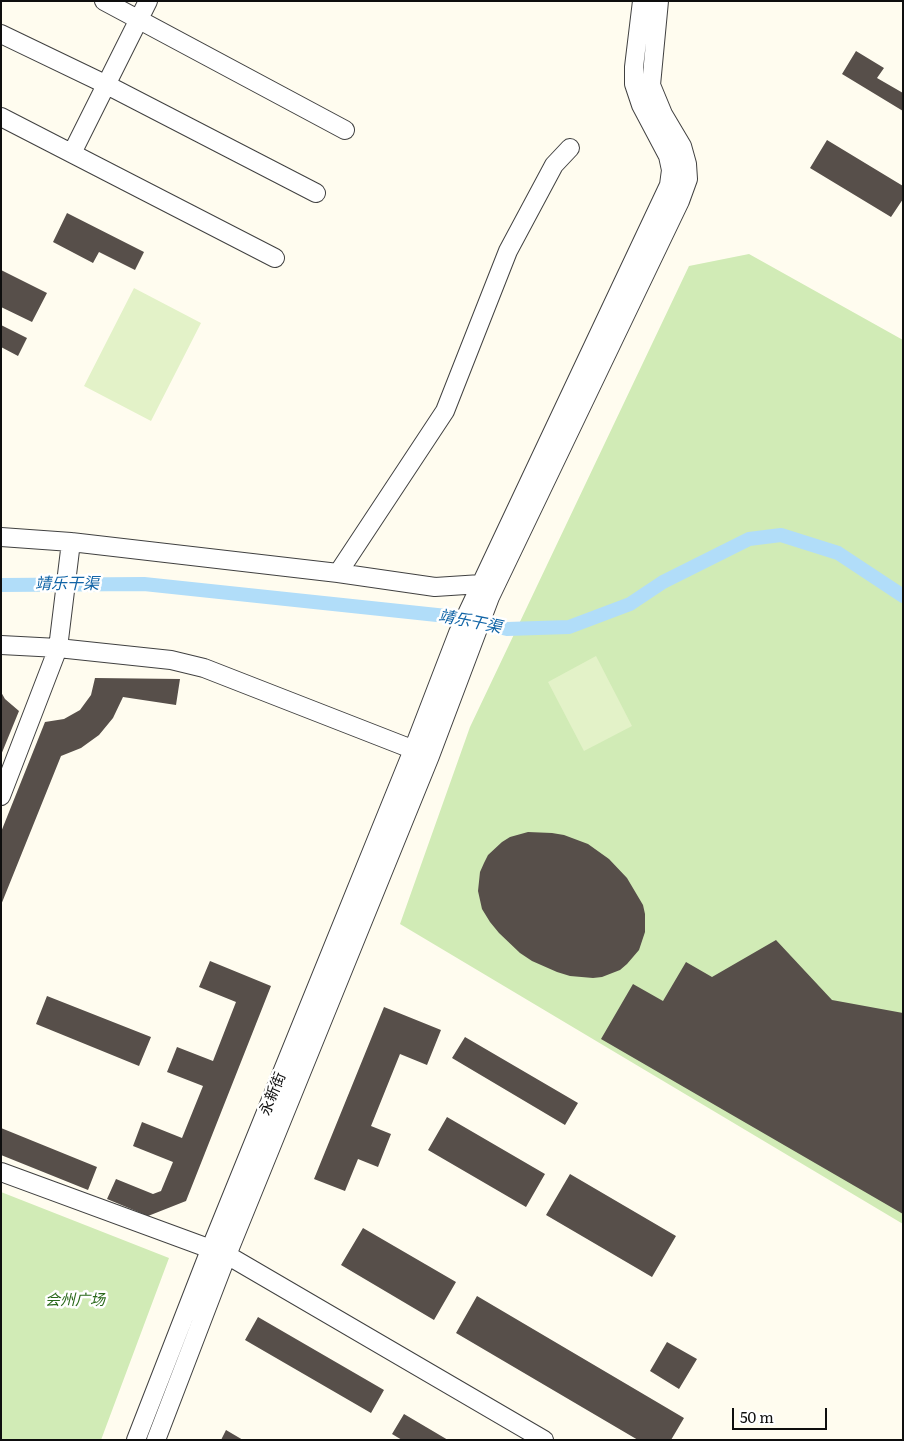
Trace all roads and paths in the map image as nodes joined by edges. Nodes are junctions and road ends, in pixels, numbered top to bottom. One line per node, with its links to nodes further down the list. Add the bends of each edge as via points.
1 (104, 1): 5 (street)
2 (148, 1): 5 (street)
3 (642, 1): 17 (street, via 634,84 641,105 668,156 669,184)
4 (659, 1): 17 (street, via 651,85 682,146 688,179 676,210)
5 (138, 20): 7 (street); 9 (street)
6 (1, 34): 7 (street)
7 (105, 84): 11 (street); 12 (street)
8 (1, 117): 11 (street)
9 (345, 130)
10 (570, 148): 16 (street, via 554,165 508,251 444,411)
11 (72, 153): 13 (street)
12 (316, 194)
13 (275, 258)
14 (1, 537): 15 (street)
15 (71, 542): 16 (street); 20 (street)
16 (338, 573): 17 (street)
17 (483, 592): 18 (street)
18 (466, 637): 21 (street, 永新街); 22 (street, 永新街)
19 (1, 646): 20 (street)
20 (58, 648): 21 (street, via 171,660 204,668); 23 (street)
21 (413, 750): 22 (street); 25 (street, 永新街)
22 (430, 756): 26 (street, 永新街)
23 (1, 796)
24 (1, 1172): 25 (street)
25 (210, 1250): 26 (street); 27 (street, 永新街)
26 (227, 1255): 28 (street, 永新街); 29 (street)
27 (136, 1440)
28 (156, 1440)
29 (544, 1440)

